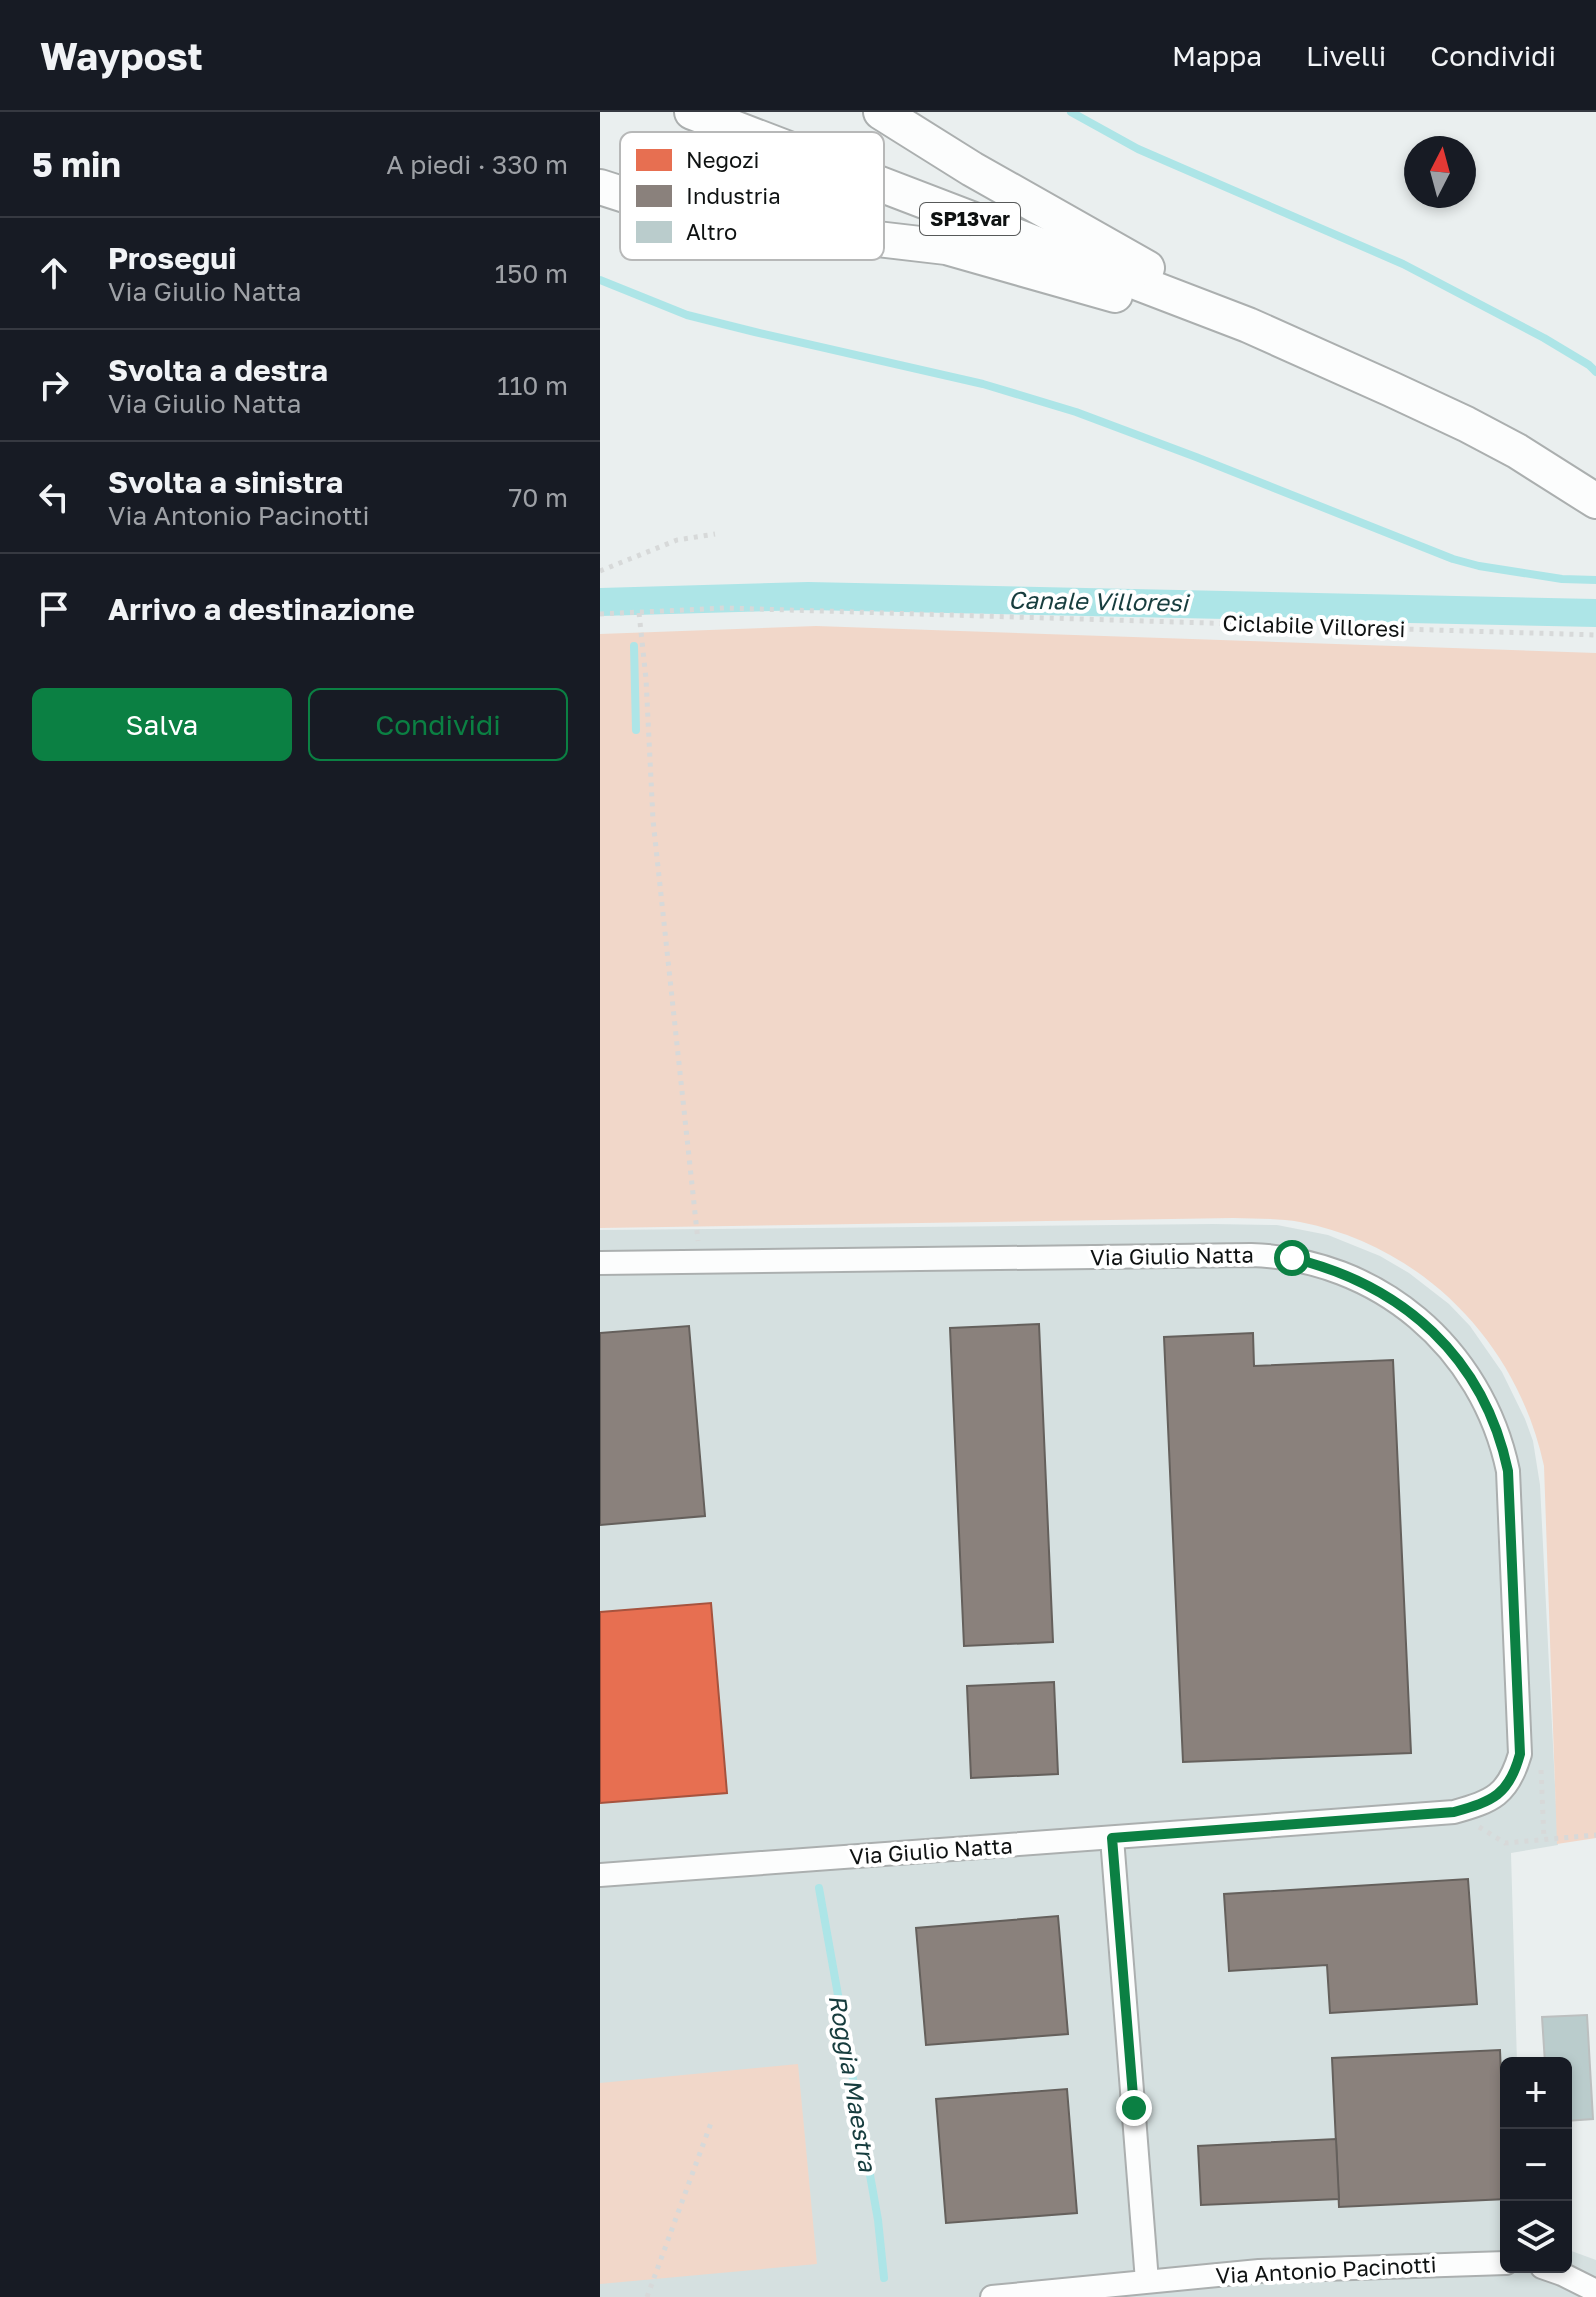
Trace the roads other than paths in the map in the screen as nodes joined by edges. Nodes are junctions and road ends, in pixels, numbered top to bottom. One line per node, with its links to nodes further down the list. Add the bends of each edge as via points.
1 (692, 112): 3 (main road, SP13var)
2 (881, 112): 8 (main road, SP13var)
3 (744, 132)
4 (884, 186): 8 (main road, SP13var)
5 (600, 187): 6 (main road, SP13var)
6 (620, 193)
7 (884, 240): 8 (main road, SP13var, via 946,247 1098,291)
8 (1248, 325): 9 (main road, SP13var, via 1466,424)
9 (1596, 501)
10 (600, 1263): 11 (street, Via Giulio Natta, via 1274,1256 1319,1265 1367,1284 1427,1326 1462,1366 1488,1412 1508,1471 1520,1754 1511,1779 1491,1801 1454,1812)
11 (1112, 1838): 12 (street, Via Giulio Natta); 15 (street)
12 (600, 1875)
13 (1500, 2263): 15 (street, Via Antonio Pacinotti, via 1259,2271)
14 (1559, 2273): 16 (street)
15 (1147, 2281): 17 (street, Via Antonio Pacinotti)
16 (1596, 2291)
17 (992, 2297)

